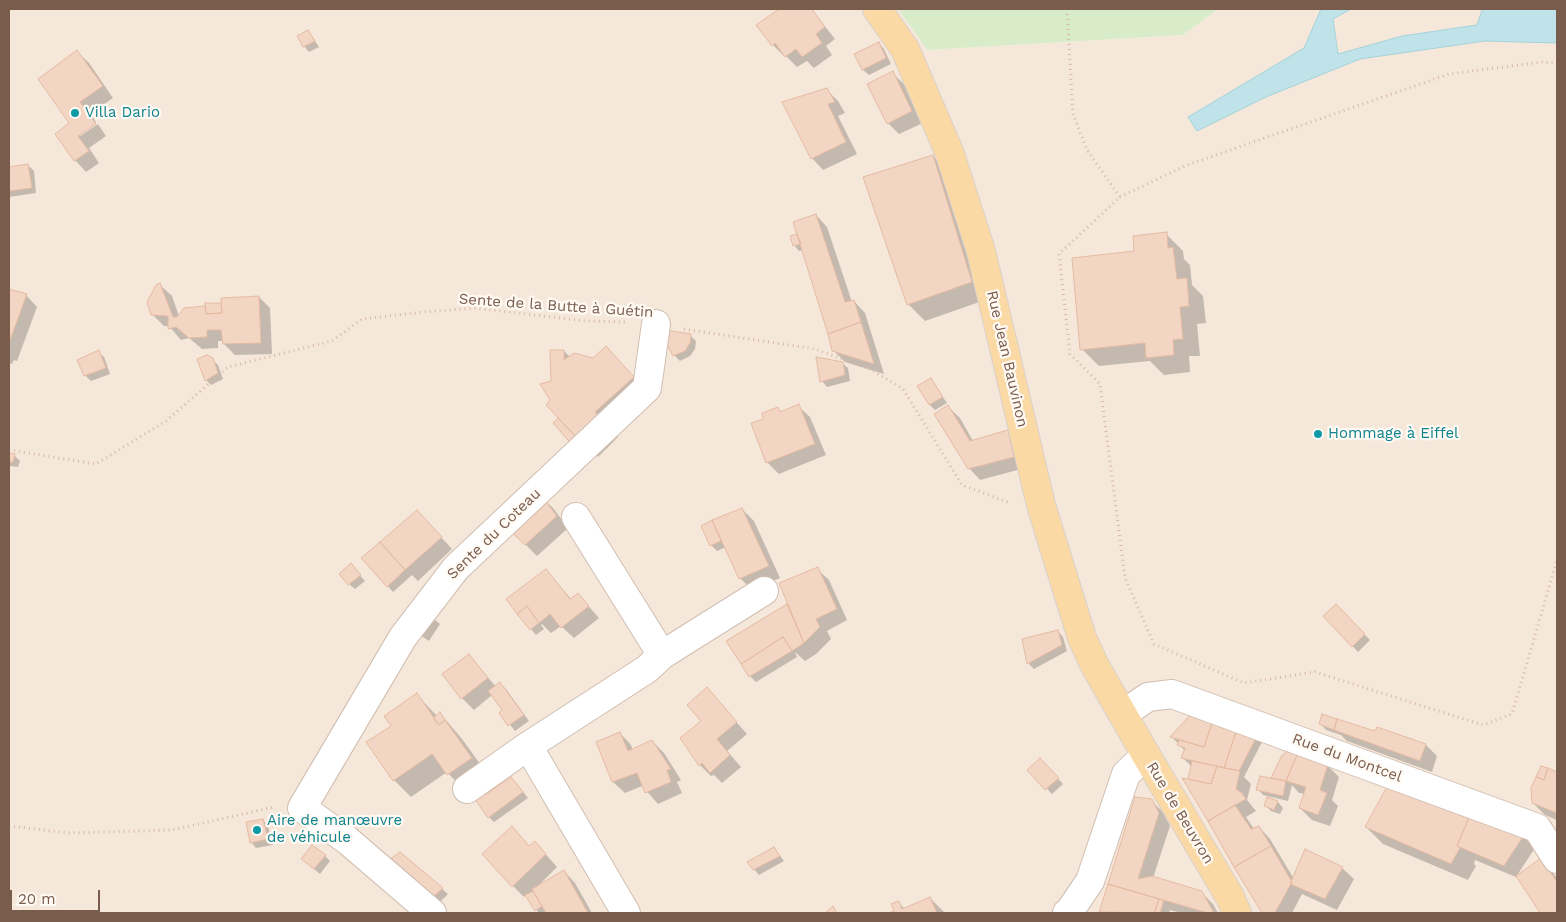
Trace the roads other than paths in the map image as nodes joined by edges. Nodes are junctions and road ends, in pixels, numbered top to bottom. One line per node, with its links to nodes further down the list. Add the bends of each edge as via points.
1 (876, 9): 6 (main road, Rue Jean Bauvinon, via 905,49 950,154 981,251 1042,504 1082,638)
2 (656, 324): 11 (street, Sente du Coteau, via 648,388 456,568 403,637 302,808 347,840)
3 (576, 517): 5 (street)
4 (764, 590): 5 (street)
5 (662, 655): 7 (street, via 647,669)
6 (1123, 714): 8 (main road, Rue de Beuvron); 10 (street, Rue du Montcel, via 1148,697 1172,694 1537,828)
7 (528, 746): 9 (street); 12 (street)
8 (1146, 755): 13 (street, via 1126,774 1090,881); 14 (main road, Rue de Beuvron)
9 (468, 789)
10 (1557, 859)
11 (432, 913)
12 (626, 913)
13 (1067, 913)
14 (1237, 913)

